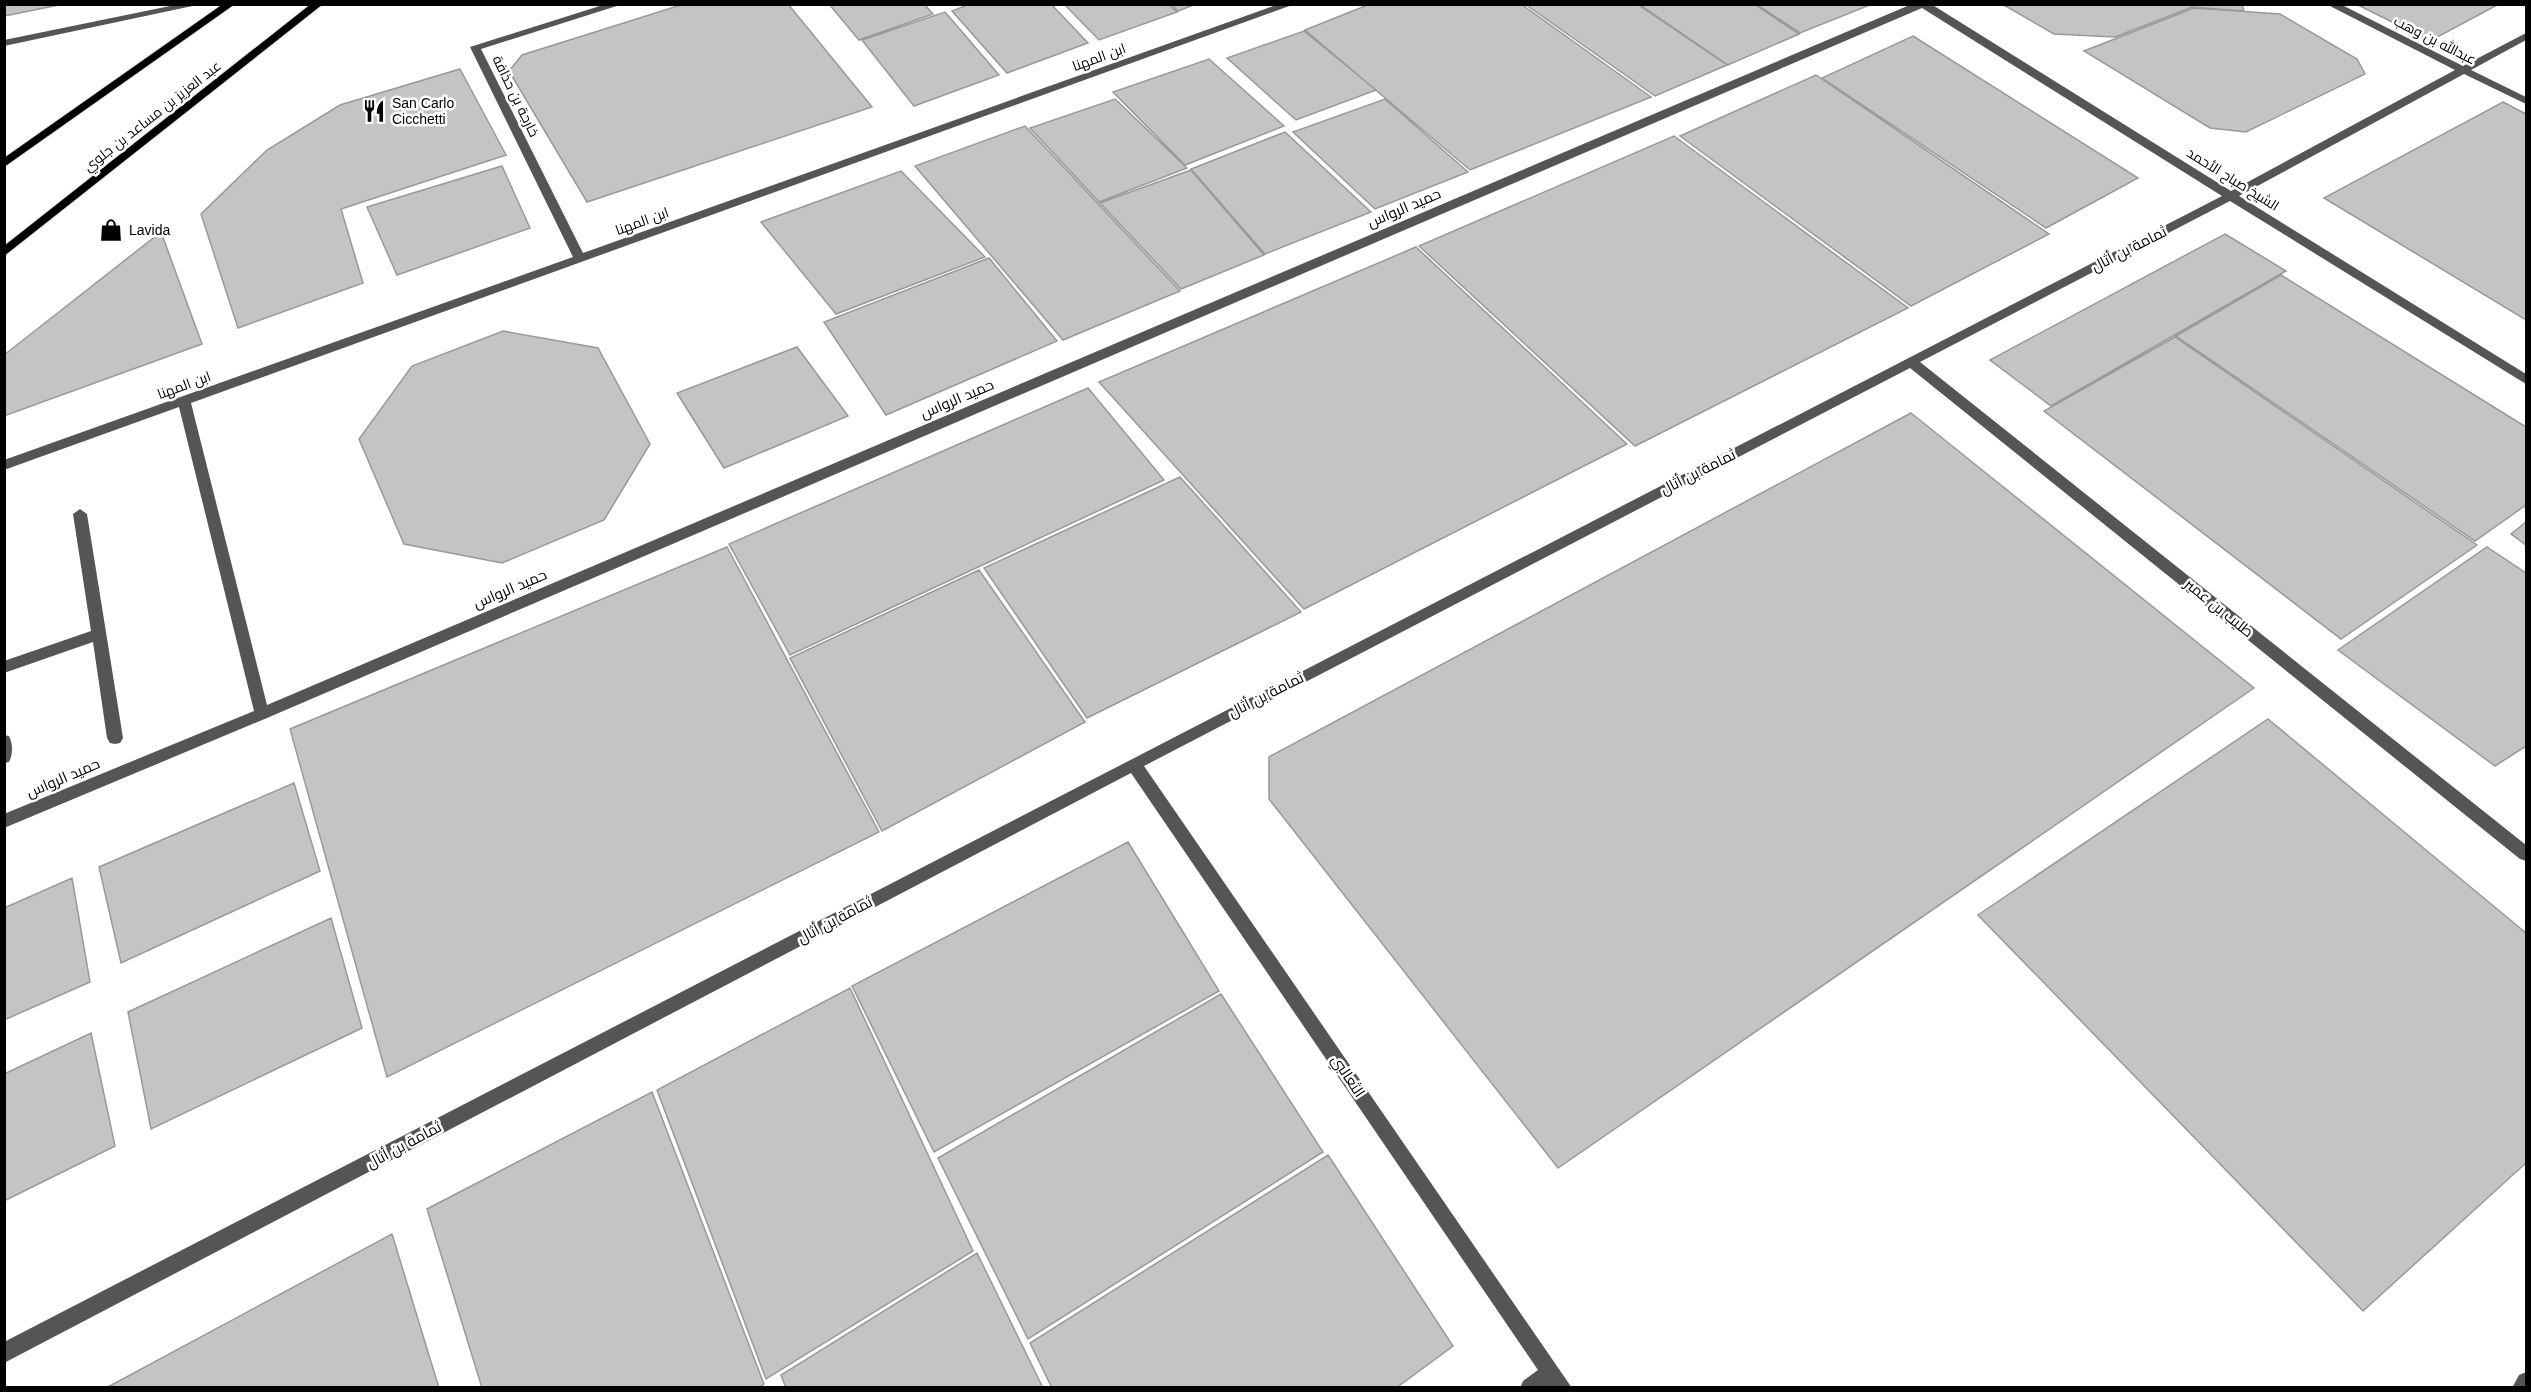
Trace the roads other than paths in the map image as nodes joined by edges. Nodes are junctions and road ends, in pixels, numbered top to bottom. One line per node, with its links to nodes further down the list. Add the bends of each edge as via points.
1 (197, 4): 9 (street)
2 (230, 4): 12 (main road)
3 (318, 4): 14 (main road, عبد العزيز بن مساعد بن جلوي)
4 (618, 4): 15 (street, خارجة بن حذافة, via 475,47)
5 (1290, 4): 15 (street, ابن المهنا)
6 (1922, 4): 13 (street, الشيخ صباح الأحمد); 23 (street, حميد الرواس)
7 (2331, 4): 10 (street, عبدالله بن وهب)
8 (2526, 36): 10 (street, ثمامة بن أثال)
9 (4, 43)
10 (2462, 71): 11 (street, عبدالله بن وهب); 13 (street, ثمامة بن أثال)
11 (2526, 102)
12 (4, 164)
13 (2231, 196): 16 (street, ثمامة بن أثال); 17 (street, الشيخ صباح الأحمد)
14 (4, 252)
15 (580, 259): 18 (street, ابن المهنا)
16 (1911, 362): 27 (street, ثمامة بن أثال); 29 (street, طليب بن عمير)
17 (2526, 380)
18 (184, 401): 19 (street, ابن المهنا); 23 (street)
19 (4, 465)
20 (80, 514): 21 (street)
21 (98, 634): 22 (street); 24 (street)
22 (4, 667)
23 (262, 714): 28 (street, حميد الرواس)
24 (115, 738)
25 (4, 741): 26 (street)
26 (4, 757)
27 (1134, 764): 30 (street, ثمامة بن أثال); 31 (street, الثعالبي)
28 (4, 820)
29 (2526, 854)
30 (4, 1353)
31 (1556, 1380): 33 (street)
32 (2526, 1382): 34 (street)
33 (1530, 1388)
34 (2522, 1388)

